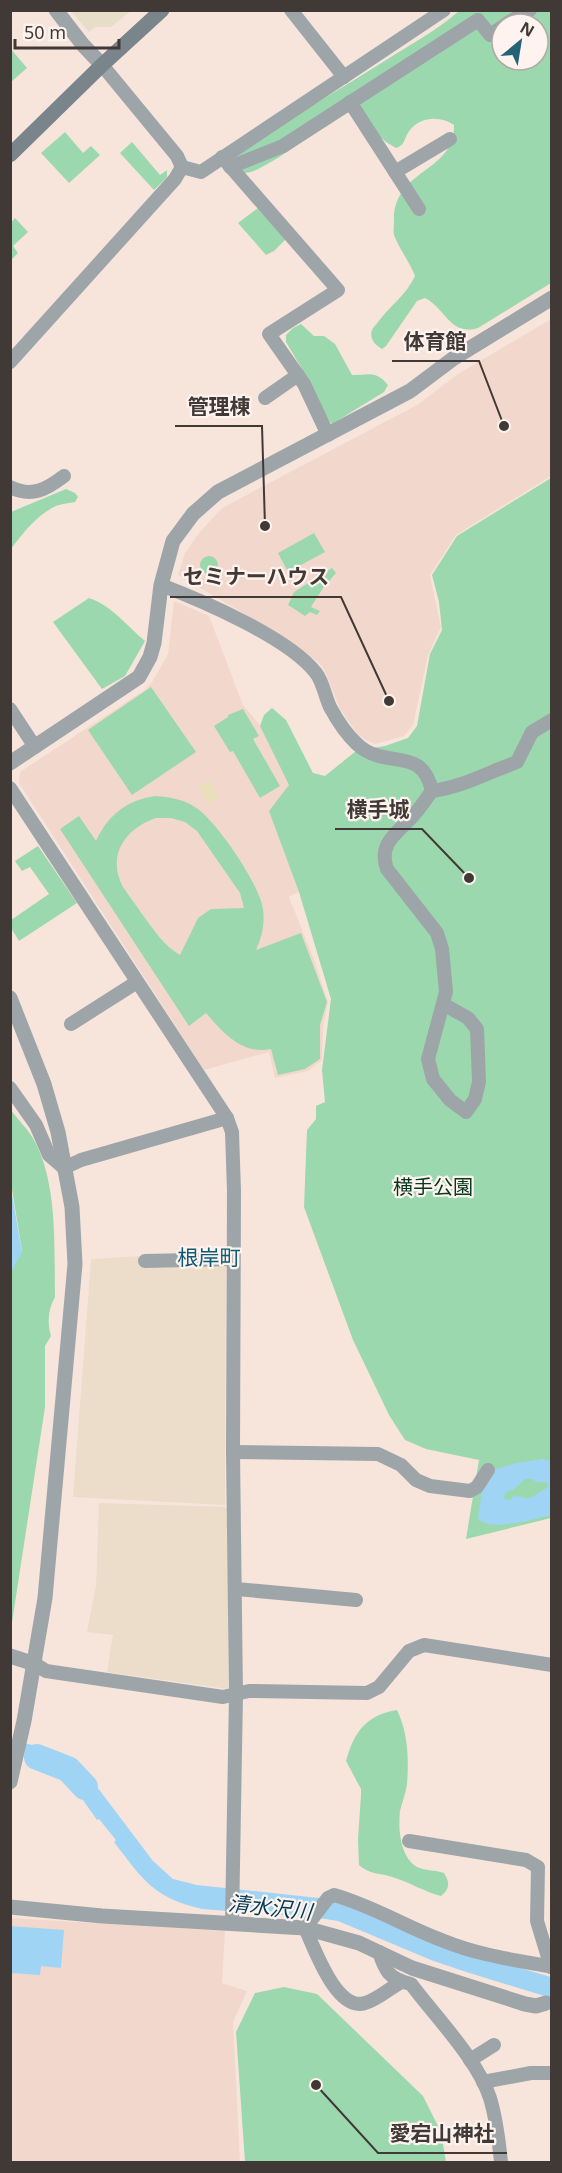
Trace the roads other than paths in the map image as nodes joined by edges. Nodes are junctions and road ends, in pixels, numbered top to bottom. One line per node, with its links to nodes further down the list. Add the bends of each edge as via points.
1 (56, 10): 6 (street)
2 (162, 10): 6 (main road)
3 (291, 10): 7 (street)
4 (444, 11): 7 (street)
5 (490, 35): 8 (street, via 478,20)
6 (102, 64): 10 (main road); 12 (street)
7 (344, 77): 11 (street)
8 (350, 102): 11 (street, via 283,146); 13 (street)
9 (450, 139): 13 (street)
10 (10, 155)
11 (226, 162): 12 (street, via 201,172); 17 (street, via 338,290 270,334)
12 (182, 167): 16 (street)
13 (395, 172): 14 (street)
14 (419, 209)
15 (552, 298): 19 (street, via 454,358 410,391)
16 (10, 362)
17 (298, 375): 18 (street); 19 (street)
18 (265, 398)
19 (328, 435): 22 (street, via 218,492 193,514 173,542)
20 (64, 476): 21 (street, via 37,491)
21 (10, 487)
22 (161, 585): 25 (street, via 154,643 139,677); 28 (street, via 207,603 286,647 318,675 341,726 358,746 374,755 415,763 429,776)
23 (10, 709): 25 (street)
24 (552, 720): 28 (street, via 532,732 517,762 450,789)
25 (35, 747): 26 (street)
26 (10, 763)
27 (10, 788): 29 (street)
28 (432, 791): 31 (street, via 396,831 383,858 387,869 437,933 446,992)
29 (137, 982): 32 (street); 34 (street)
30 (10, 998): 35 (street, via 44,1084)
31 (443, 1004): 31 (street, via 428,1059 433,1079 466,1113 479,1082 477,1029 468,1018)
32 (71, 1024)
33 (10, 1088): 35 (street, via 36,1125 49,1155)
34 (227, 1118): 35 (street); 36 (street, via 232,1132)
35 (64, 1168): 43 (street, via 74,1225 75,1264 45,1598)
36 (234, 1259): 37 (street); 38 (street)
37 (145, 1261)
38 (233, 1452): 39 (street, via 378,1454 430,1486 470,1491); 40 (street)
39 (488, 1470)
40 (236, 1589): 41 (street); 45 (street)
41 (356, 1600)
42 (10, 1656): 43 (street)
43 (35, 1664): 45 (street, via 46,1671 223,1697); 46 (street)
44 (552, 1665): 45 (street, via 424,1645 409,1651 379,1687 367,1693 249,1690)
45 (236, 1695): 49 (street)
46 (10, 1782)
47 (409, 1841): 52 (street, via 526,1860 538,1867 537,1921)
48 (10, 1907): 49 (street, via 102,1916)
49 (232, 1919): 50 (street)
50 (307, 1925): 51 (street); 52 (street, via 328,1895 380,1911 447,1943); 53 (street, via 330,1982 343,1998 364,2004)
51 (379, 1952): 53 (street, via 385,1971); 54 (street, via 412,1968 525,2004 536,2006)
52 (551, 1967)
53 (400, 1982): 56 (street, via 411,1984)
54 (549, 1999)
55 (494, 2045): 56 (street)
56 (470, 2060): 58 (street)
57 (552, 2073): 58 (street)
58 (483, 2082): 59 (street, via 490,2099)
59 (501, 2163)

